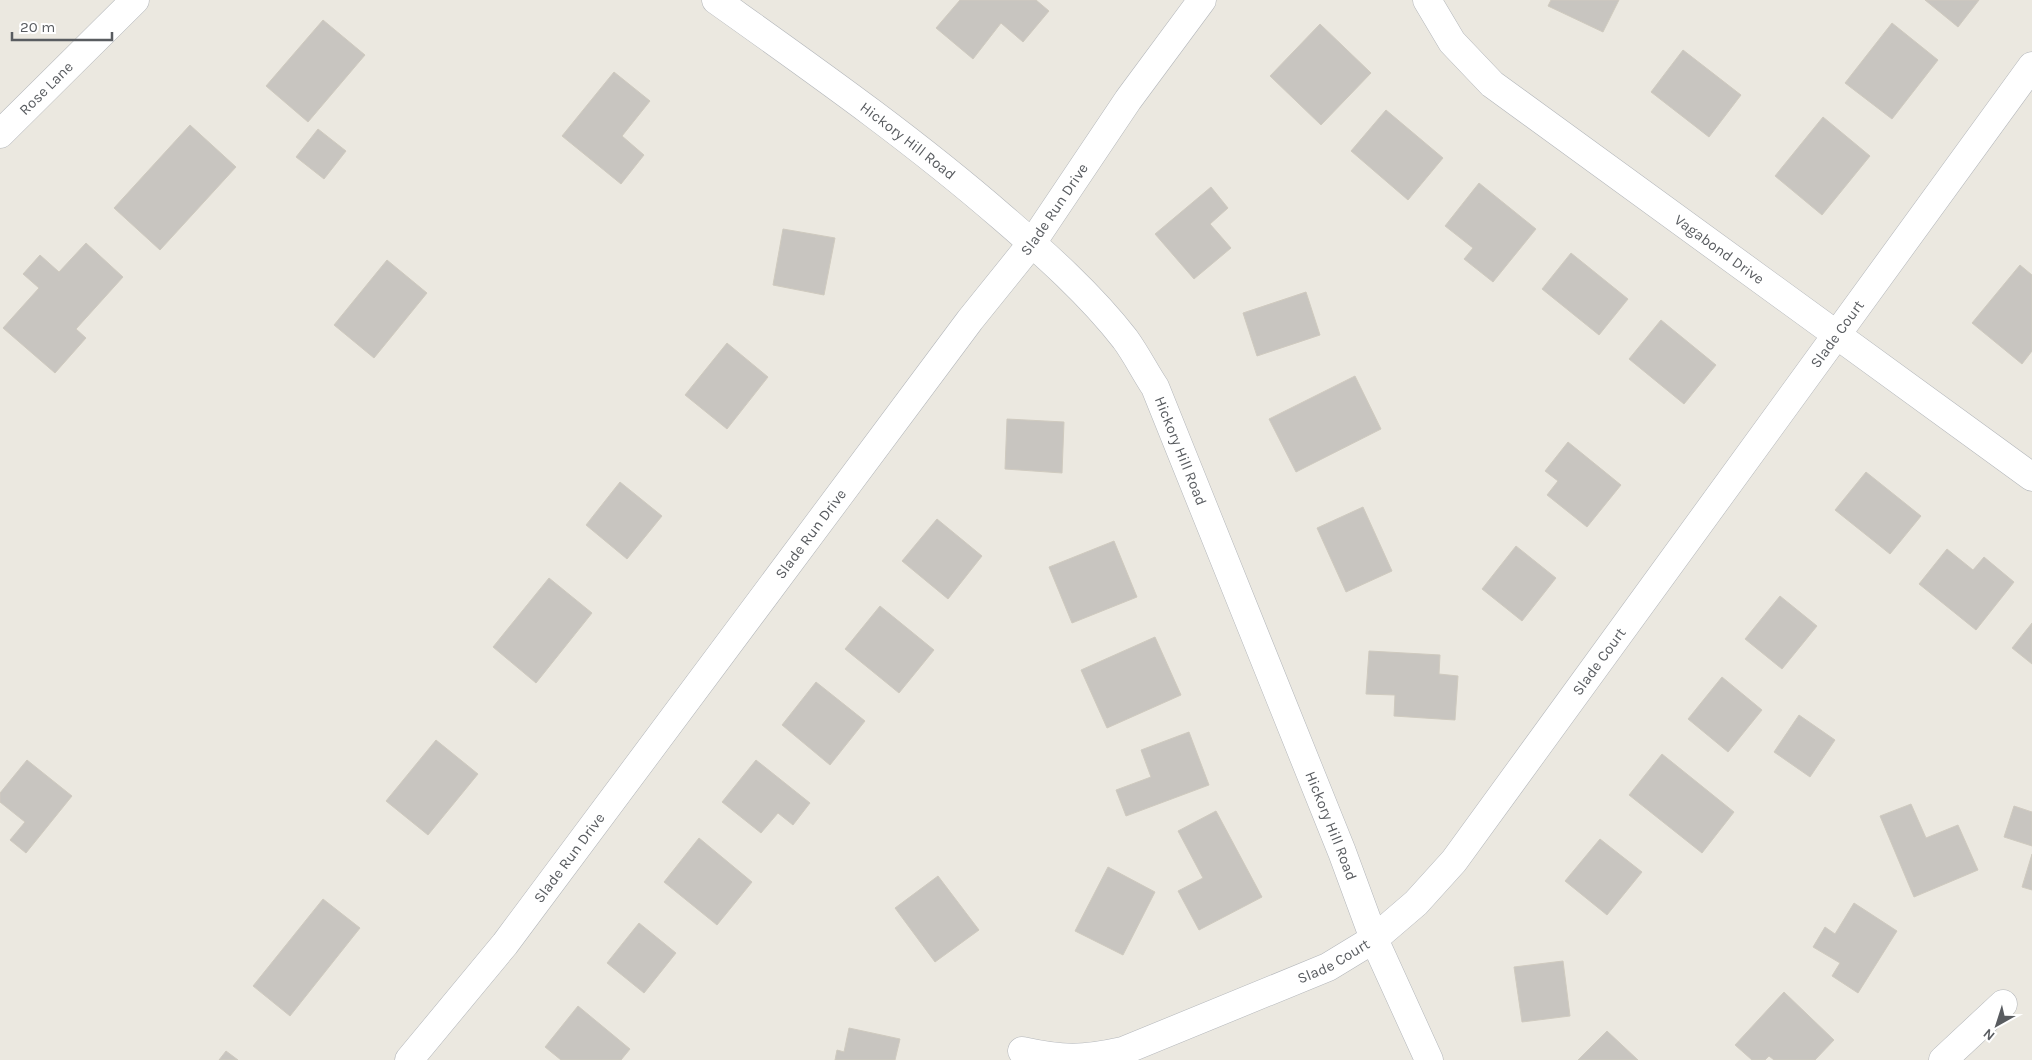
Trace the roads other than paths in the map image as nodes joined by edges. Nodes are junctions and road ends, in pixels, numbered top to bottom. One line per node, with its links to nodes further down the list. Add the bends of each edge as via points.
1 (135, 0): 6 (street, Rose Lane)
2 (716, 0): 7 (street, Hickory Hill Road, via 952,173)
3 (1202, 0): 7 (street, Slade Run Drive, via 1128,100)
4 (1427, 0): 8 (street, Vagabond Drive, via 1452,42 1492,84)
5 (2032, 66): 8 (street, Slade Court)
6 (0, 134)
7 (1032, 243): 10 (street, Hickory Hill Road, via 1103,313 1126,341 1155,388); 13 (street, Slade Run Drive, via 970,320 505,944)
8 (1836, 333): 9 (street, Vagabond Drive); 10 (street, Slade Court, via 1454,861 1416,904)
9 (2032, 477)
10 (1374, 939): 12 (street, Slade Court, via 1328,967 1123,1051 1091,1060 1056,1060); 14 (street, Hickory Hill Road)
11 (2003, 1004): 15 (street)
12 (1022, 1052)
13 (409, 1060)
14 (1429, 1060)
15 (1943, 1060)

